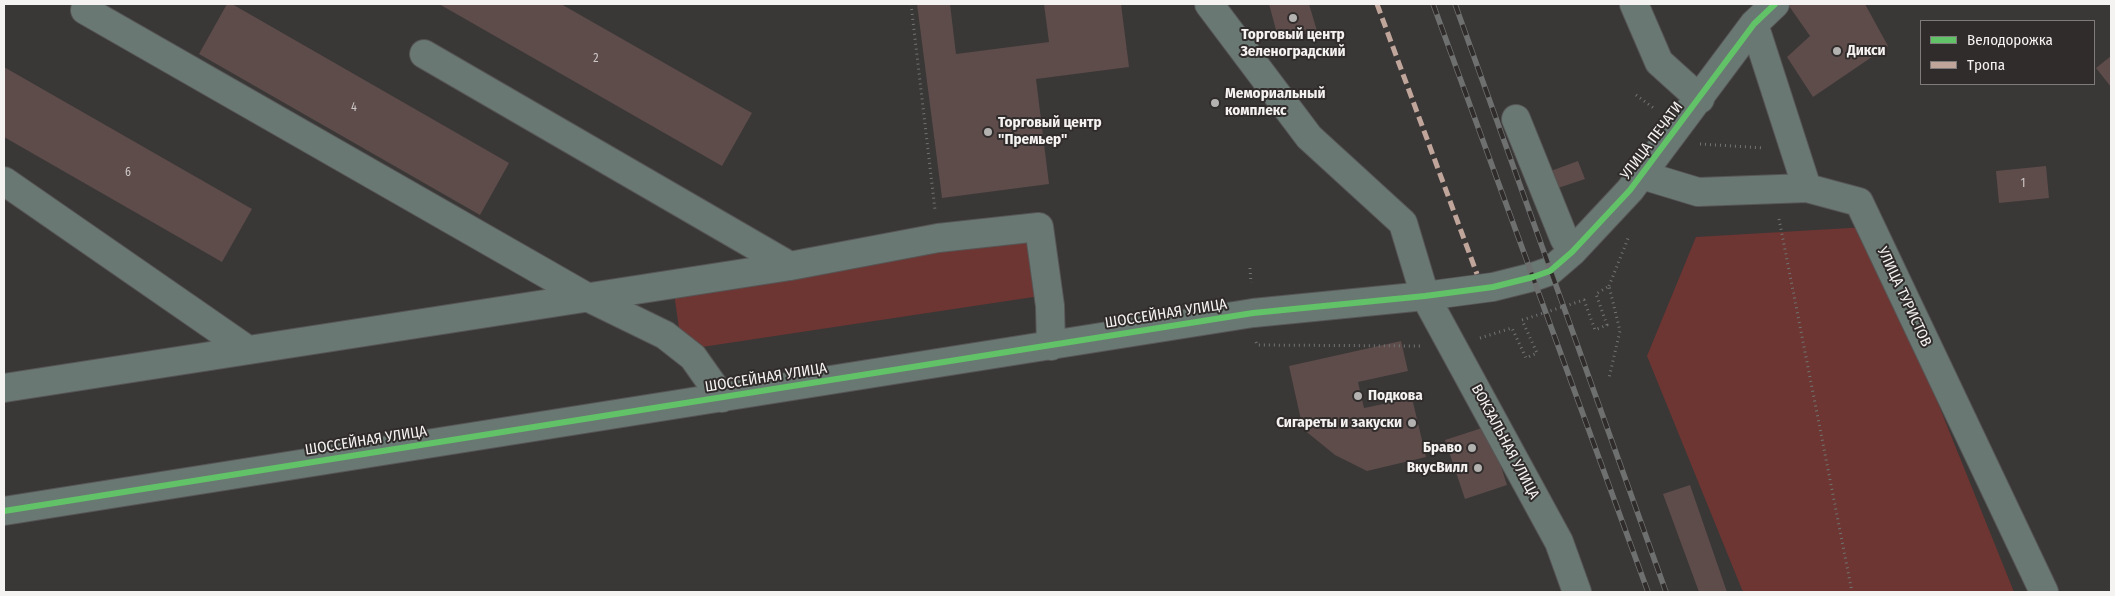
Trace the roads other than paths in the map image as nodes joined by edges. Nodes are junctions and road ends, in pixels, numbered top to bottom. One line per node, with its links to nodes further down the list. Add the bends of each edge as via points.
1 (1209, 4): 16 (street, ВОКЗАЛЬНАЯ УЛИЦА, via 1309,137 1403,223)
2 (1634, 4): 7 (street, via 1659,62)
3 (1775, 4): 5 (street, УЛИЦА ПЕЧАТИ)
4 (85, 10): 15 (street)
5 (1754, 24): 7 (street, УЛИЦА ПЕЧАТИ); 11 (street)
6 (424, 54): 13 (street)
7 (1700, 99): 9 (street, УЛИЦА ПЕЧАТИ)
8 (1516, 119): 12 (street)
9 (1642, 175): 11 (street, УЛИЦА ТУРИСТОВ, via 1698,192); 12 (street, УЛИЦА ПЕЧАТИ)
10 (4, 181): 18 (street)
11 (1807, 188): 23 (street, УЛИЦА ТУРИСТОВ, via 1859,202)
12 (1572, 252): 14 (street, УЛИЦА ПЕЧАТИ, via 1550,271)
13 (790, 266): 15 (street); 17 (street, via 938,238 1039,227)
14 (1533, 277): 16 (street, ШОССЕЙНАЯ УЛИЦА)
15 (585, 296): 18 (street); 20 (street, via 665,335 693,356)
16 (1425, 296): 17 (street, ШОССЕЙНАЯ УЛИЦА, via 1253,313); 22 (street, ВОКЗАЛЬНАЯ УЛИЦА, via 1559,542)
17 (1052, 346): 20 (street, ШОССЕЙНАЯ УЛИЦА)
18 (248, 350): 19 (street)
19 (4, 388)
20 (722, 398): 21 (street, ШОССЕЙНАЯ УЛИЦА)
21 (4, 511)
22 (1578, 592)
23 (2044, 592)

